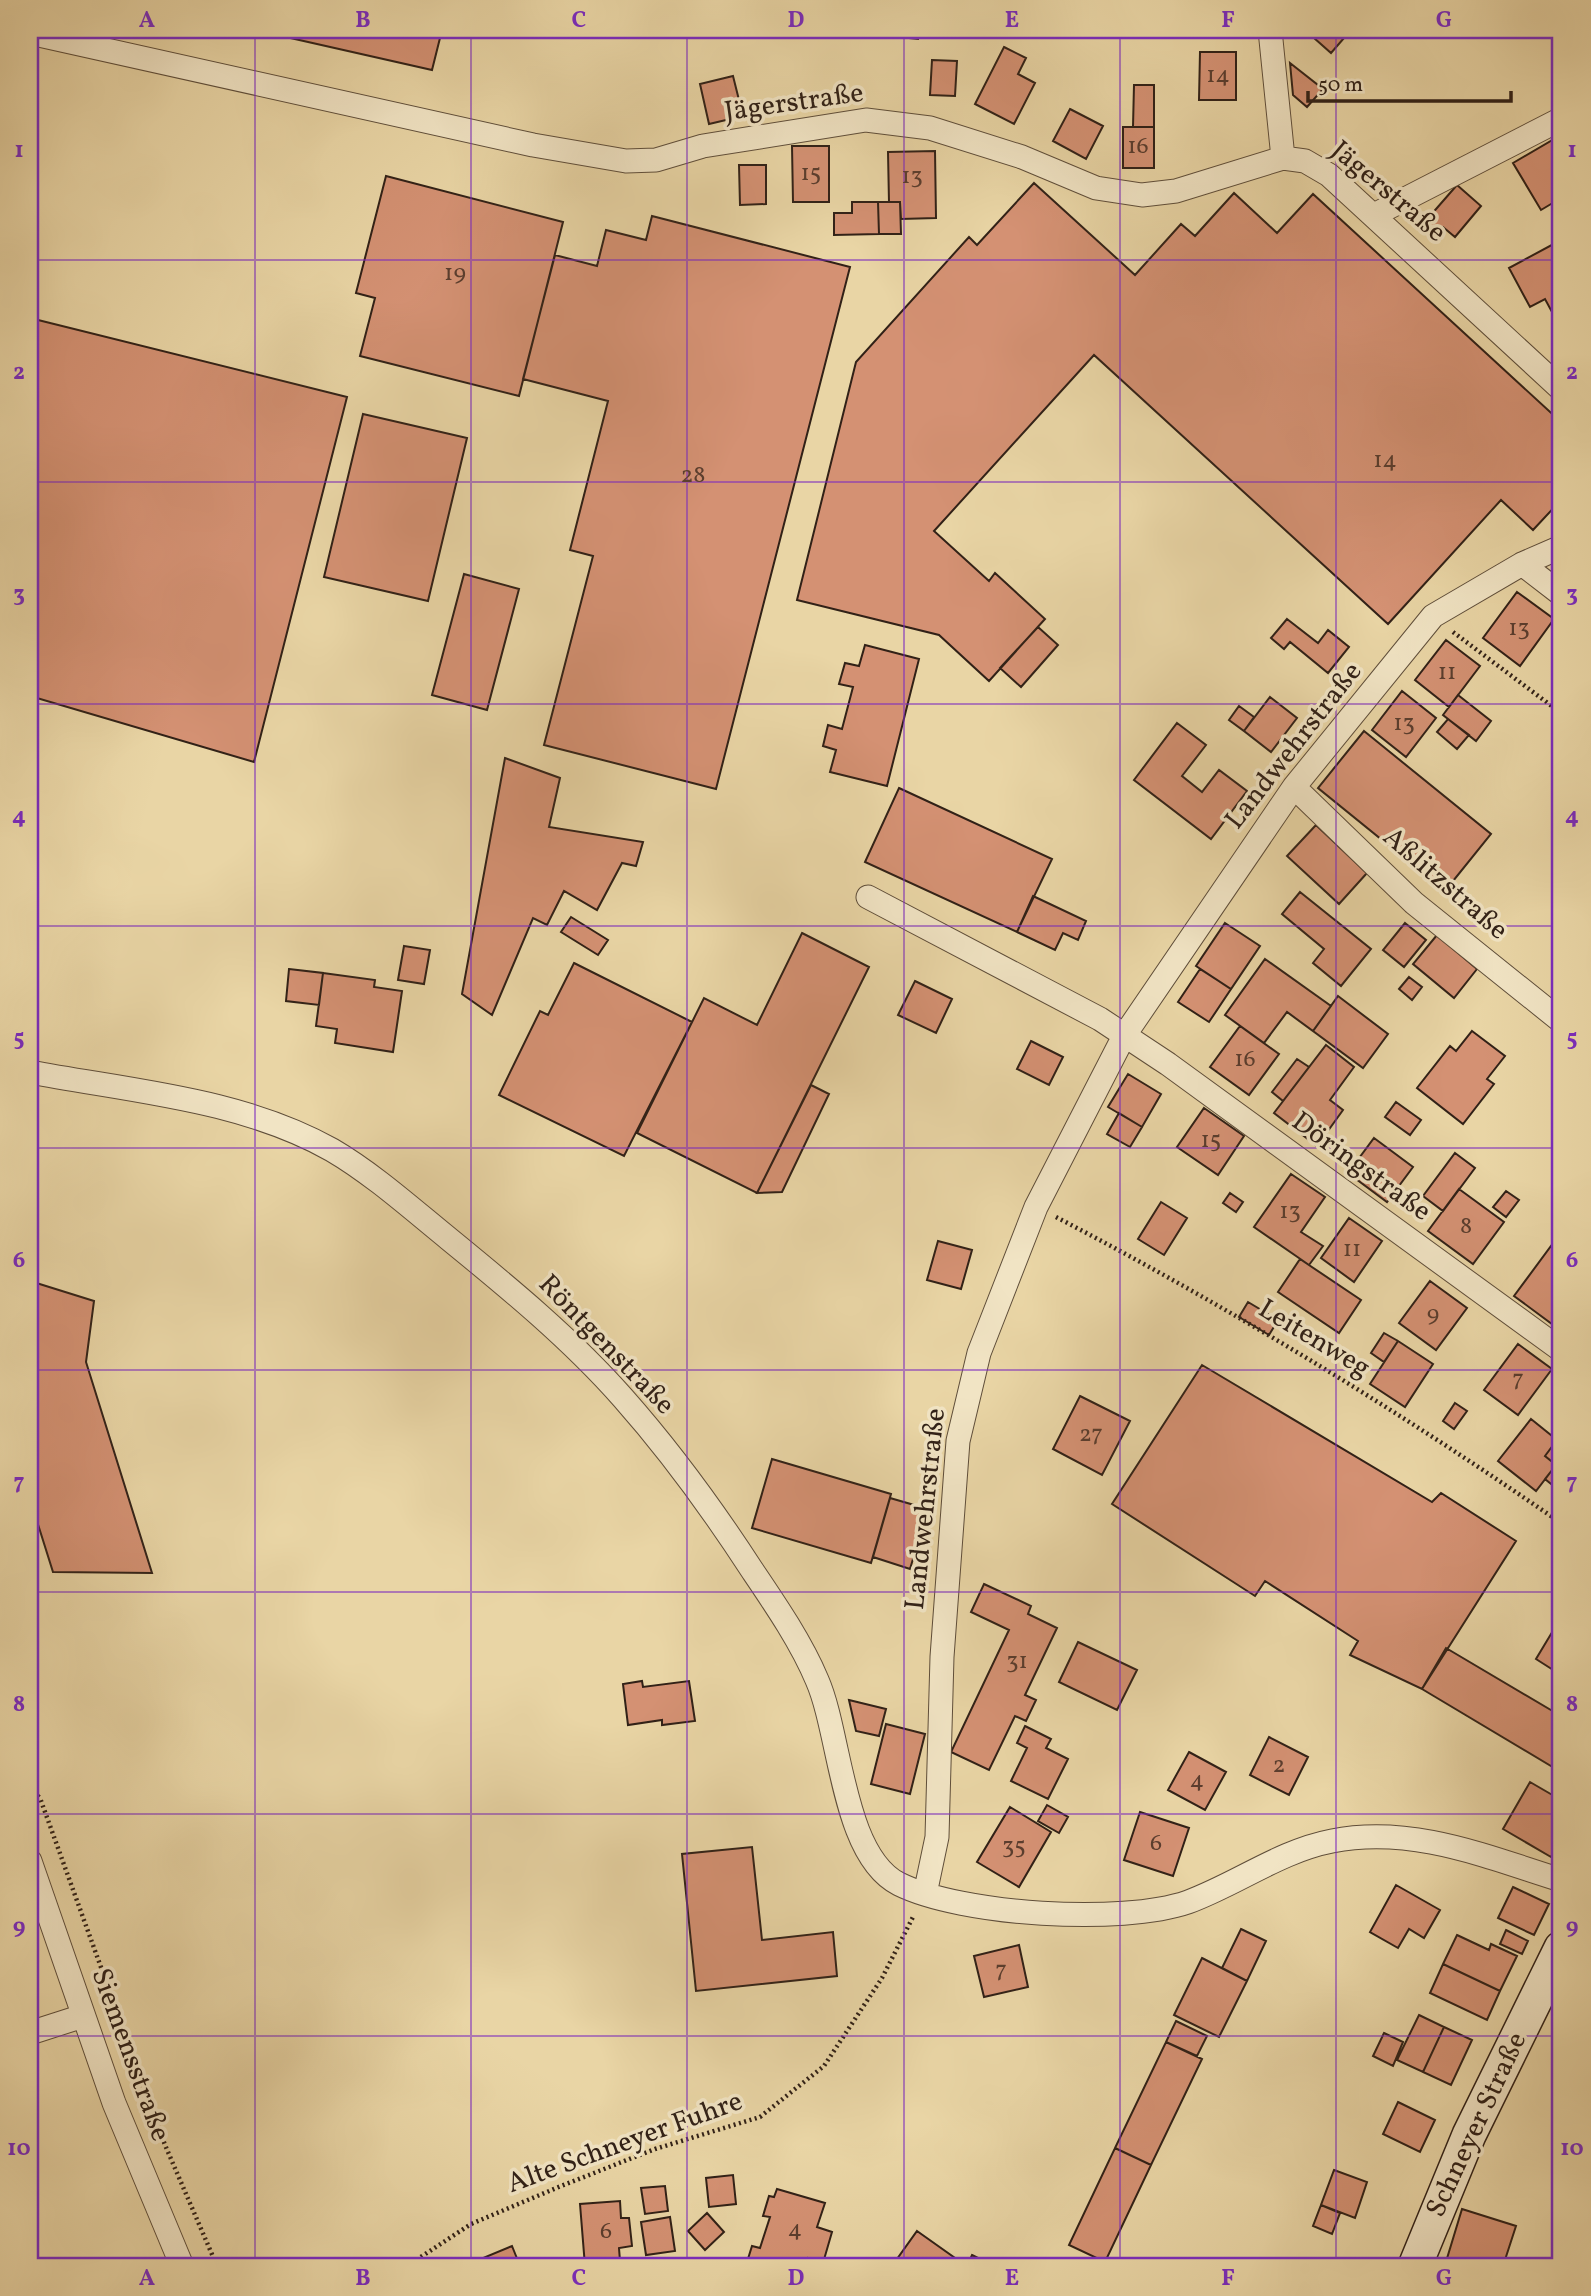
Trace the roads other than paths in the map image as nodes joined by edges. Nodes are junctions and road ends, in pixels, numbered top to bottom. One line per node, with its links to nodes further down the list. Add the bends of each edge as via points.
1 (1270, 30): 4 (street)
2 (30, 33): 4 (street, Jägerstraße, via 533,145 626,161 656,160 716,144 866,120 930,128 1022,157 1096,188 1142,195 1176,191)
3 (1561, 119): 5 (street)
4 (1283, 158): 5 (street, Jägerstraße, via 1305,161 1329,175)
5 (1374, 215): 6 (street, Jägerstraße)
6 (1561, 389)
7 (1561, 547): 8 (street, Landwehrstraße)
8 (1522, 564): 9 (street); 10 (street, Landwehrstraße, via 1433,617)
9 (1561, 594)
10 (1294, 787): 12 (street, Aßlitzstraße, via 1414,903); 13 (street, Landwehrstraße)
11 (868, 897): 13 (street, via 1100,1018)
12 (1561, 1021)
13 (1124, 1037): 15 (street, Döringstraße, via 1168,1064); 18 (street, Landwehrstraße, via 1037,1207 979,1353 958,1441 942,1657 937,1837)
14 (30, 1072): 18 (street, Röntgenstraße, via 242,1111 332,1150 517,1294 622,1396 719,1519 818,1681 860,1840 886,1875)
15 (1561, 1350)
16 (30, 1861): 20 (street, Siemensstraße)
17 (1561, 1880): 18 (street, Röntgenstraße, via 1450,1845 1375,1837 1332,1841 1297,1851 1189,1901 1157,1910 1042,1912 962,1905)
18 (925, 1894)
19 (1560, 1952): 23 (street, Schneyer Straße, via 1469,2135)
20 (83, 2016): 21 (street); 22 (street, Siemensstraße)
21 (30, 2033)
22 (182, 2266)
23 (1415, 2266)

